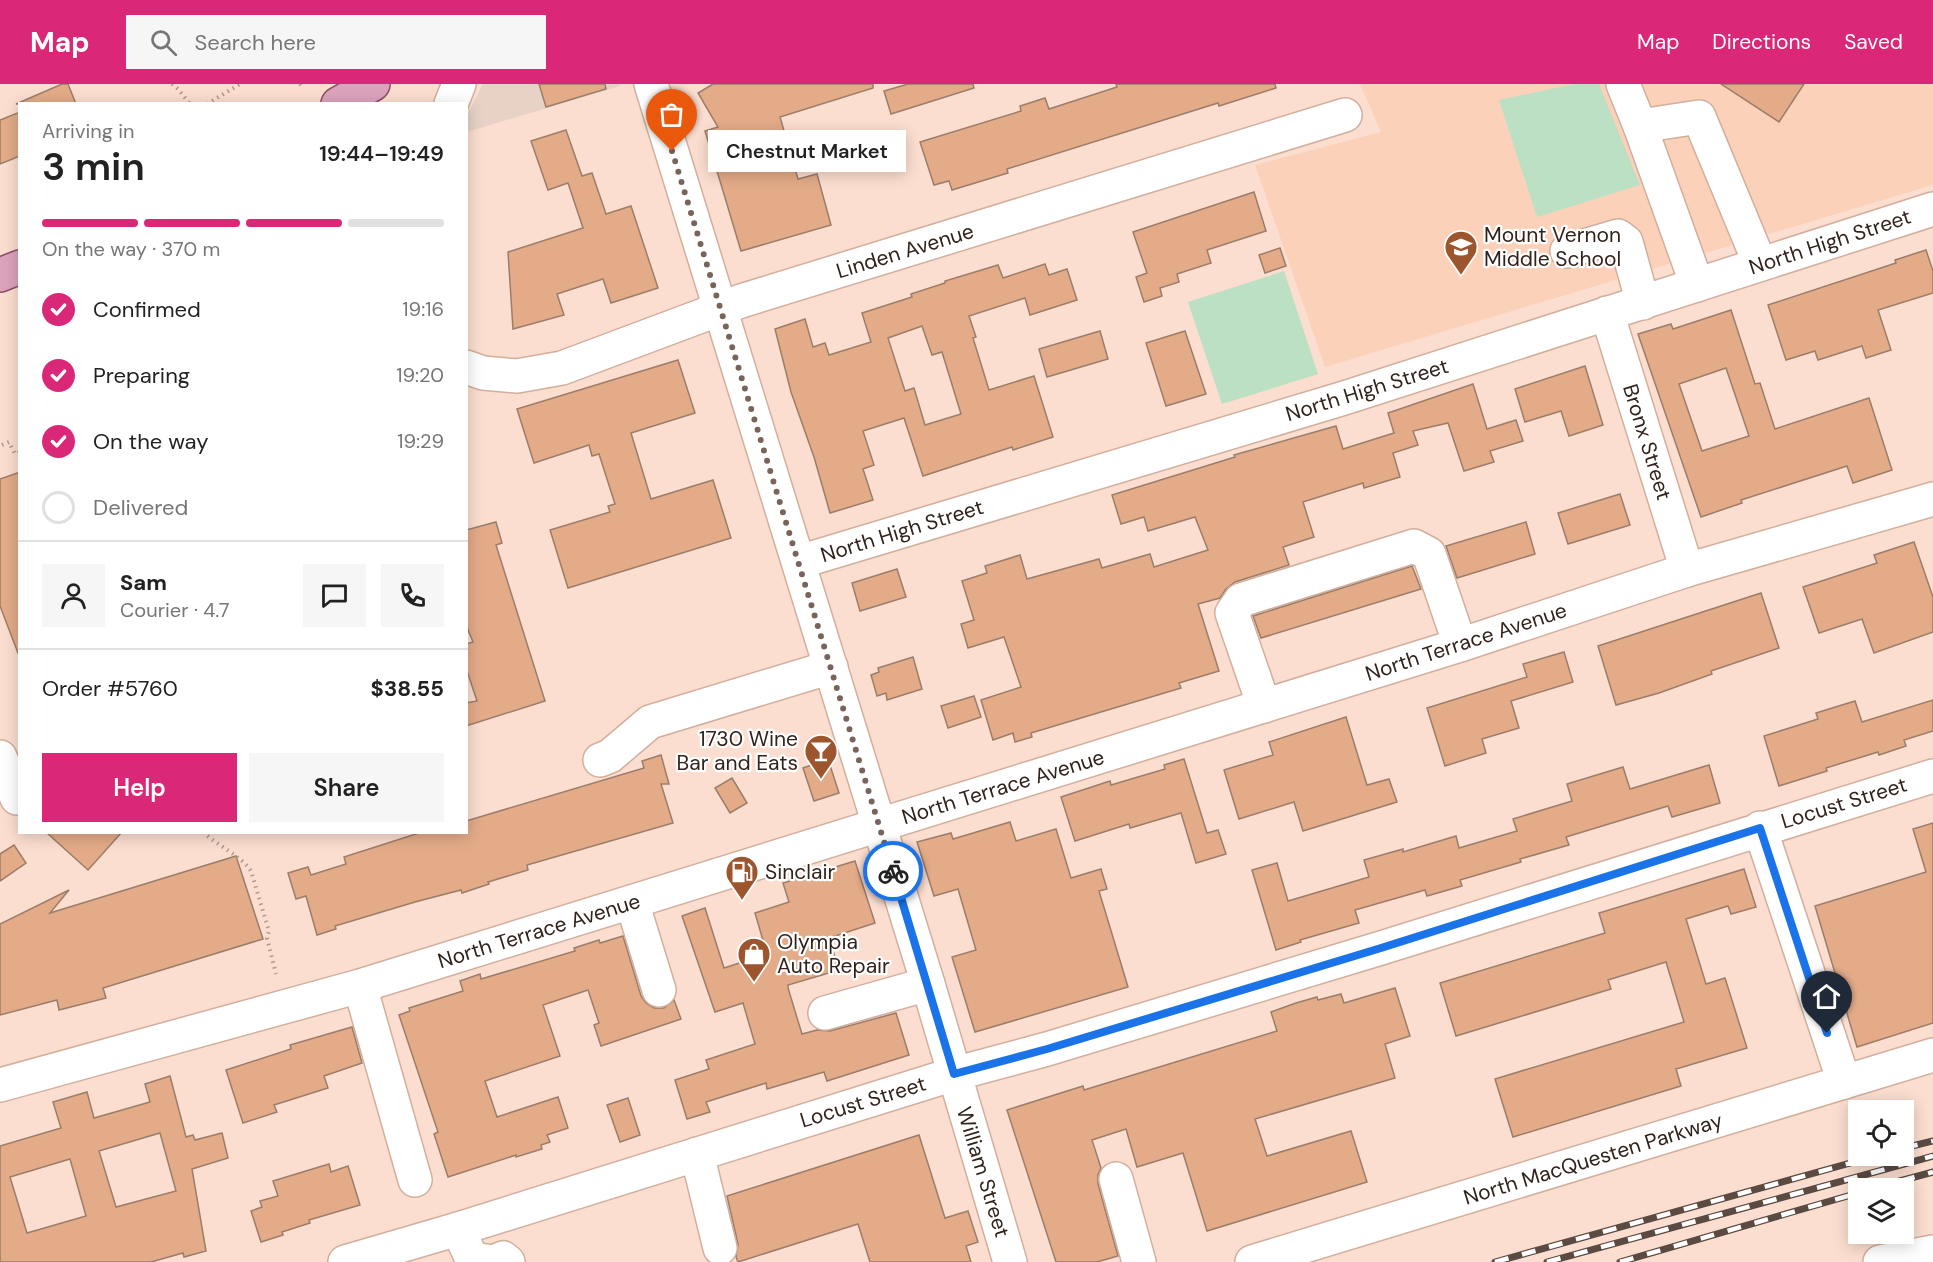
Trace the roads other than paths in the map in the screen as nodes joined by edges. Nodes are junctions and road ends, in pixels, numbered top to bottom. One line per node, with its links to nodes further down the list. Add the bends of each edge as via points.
1 (459, 84): 4 (street)
2 (651, 84): 14 (street, William Street)
3 (1623, 84): 6 (street)
4 (452, 102)
5 (1345, 115): 14 (street, Linden Avenue)
6 (1640, 126): 9 (street, via 1699,117); 12 (street)
7 (1933, 209): 9 (street, North High Street)
8 (1567, 251): 13 (street, via 1618,236 1626,242)
9 (1760, 264): 12 (street, North High Street)
10 (18, 268): 11 (main road)
11 (0, 275)
12 (1697, 285): 13 (street, North High Street)
13 (1643, 303): 15 (street, North High Street)
14 (720, 309): 16 (street, Linden Avenue, via 562,368 517,376); 18 (street, William Street)
15 (1607, 313): 18 (street, North High Street, via 1347,397); 19 (street, Bronx Street)
16 (468, 368)
17 (1933, 499): 19 (street, North Terrace Avenue)
18 (799, 562): 21 (street, William Street)
19 (1687, 570): 20 (street, North Terrace Avenue)
20 (1460, 645): 22 (street, North Terrace Avenue); 22 (street, via 1429,554 1414,546 1240,600 1232,613)
21 (831, 667): 24 (street, via 650,722); 27 (street, William Street)
22 (1264, 706): 27 (street, North Terrace Avenue)
23 (0, 757): 26 (street)
24 (600, 760)
25 (1933, 776): 28 (street, Locust Street)
26 (12, 802)
27 (879, 825): 29 (street, North Terrace Avenue); 30 (street, William Street)
28 (1760, 828): 35 (street, Locust Street, via 1381,948); 36 (street)
29 (632, 902): 31 (street, North Terrace Avenue); 32 (street)
30 (928, 984): 33 (street); 35 (street, William Street)
31 (360, 986): 37 (street, North Terrace Avenue); 40 (street)
32 (659, 990)
33 (825, 1013)
34 (1933, 1054): 36 (street, North MacQuesten Parkway)
35 (954, 1074): 38 (street, Locust Street); 46 (street, William Street)
36 (1844, 1082): 48 (street, North MacQuesten Parkway)
37 (0, 1085)
38 (697, 1154): 41 (street, Locust Street); 42 (street)
39 (1116, 1179): 47 (street)
40 (415, 1180)
41 (458, 1229): 44 (street, Locust Street); 45 (street, via 472,1259 494,1262 503,1258)
42 (720, 1248)
43 (1933, 1252): 49 (street)
44 (345, 1262)
45 (508, 1262)
46 (1010, 1262)
47 (1139, 1262)
48 (1252, 1262)
49 (1880, 1262)

